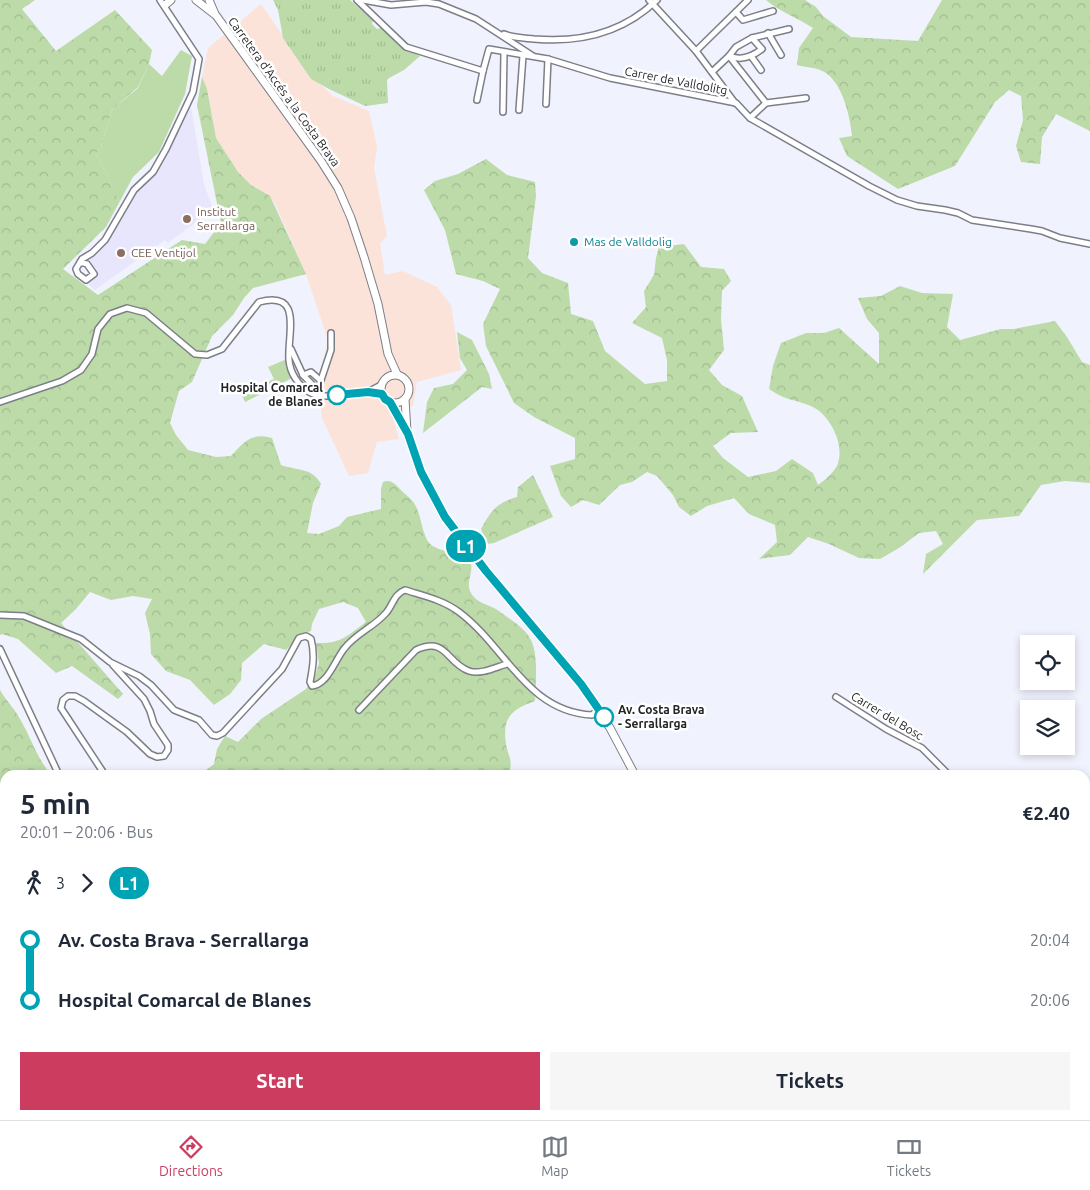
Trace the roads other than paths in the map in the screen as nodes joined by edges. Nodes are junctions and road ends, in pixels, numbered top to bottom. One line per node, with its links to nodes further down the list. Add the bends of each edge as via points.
1 (196, 0): 10 (main road, Carretera d'Accés a la Costa Brava)
2 (209, 0): 10 (main road, Carretera d'Accés a la Costa Brava)
3 (357, 0): 24 (street, via 406,47)
4 (363, 0): 12 (street, via 391,5 439,4)
5 (748, 0): 8 (street)
6 (653, 1): 12 (street, via 621,25 579,39 531,39); 15 (street)
7 (166, 2): 35 (street, via 199,59 193,92 152,172 134,190 105,240)
8 (736, 12): 9 (street, via 744,20); 15 (street)
9 (773, 12)
10 (215, 14): 38 (main road, Carretera d'Accés a la Costa Brava, via 322,160 338,188 364,257)
11 (789, 29): 13 (street)
12 (496, 31): 21 (street)
13 (768, 34): 14 (street); 17 (street)
14 (752, 38): 19 (street, via 736,47); 20 (street, via 762,49)
15 (696, 51): 25 (street)
16 (504, 53): 18 (street, Carrer de Valldolitg); 24 (street, Carrer de Valldolitg, via 489,50); 32 (street)
17 (781, 55)
18 (523, 56): 21 (street, Carrer de Valldolitg); 31 (street)
19 (729, 56): 20 (street, via 735,59); 25 (street); 29 (street)
20 (751, 56): 23 (street)
21 (535, 57): 22 (street, Carrer de Valldolitg)
22 (548, 60): 28 (street, Carrer de Valldolitg, via 610,78); 30 (street)
23 (761, 70)
24 (483, 71): 27 (street)
25 (712, 72): 28 (street)
26 (806, 98): 29 (street)
27 (477, 100)
28 (736, 103): 33 (street, Carrer de Valldolitg)
29 (766, 103): 33 (street)
30 (546, 104)
31 (518, 110)
32 (503, 112)
33 (750, 118): 34 (street, Carrer de Valldolitg, via 897,200 958,213 972,220 1042,231)
34 (1090, 244)
35 (80, 262)
36 (330, 333): 42 (street, via 331,350)
37 (290, 345): 40 (street); 45 (street, via 292,373); 50 (street, via 288,307 277,299 259,302 222,349 207,355 195,354 146,313 127,308 110,314 98,329 92,354 81,370 62,381)
38 (388, 354): 39 (main road, Carretera d'Accés a la Costa Brava); 41 (main road, Carretera d'Accés a la Costa Brava)
39 (397, 374): 41 (main road); 49 (main road, via 409,385)
40 (303, 375): 42 (street, via 311,372); 44 (street)
41 (386, 377): 43 (main road)
42 (320, 380): 44 (street)
43 (381, 385): 46 (street); 47 (main road)
44 (318, 389): 45 (street); 48 (street)
45 (309, 392): 48 (street)
46 (368, 392): 47 (street); 48 (street)
47 (382, 394): 51 (main road)
48 (323, 396)
49 (405, 399): 51 (main road); 52 (main road)
50 (0, 402)
51 (390, 402): 52 (main road)
52 (408, 434): 58 (main road, via 421,472 445,517)
53 (0, 615): 55 (street, via 24,616 65,632 91,645)
54 (0, 649): 60 (street)
55 (110, 662): 56 (street, via 139,676 174,710 200,720 212,735 217,736 282,669 299,638 306,636 310,639 314,665 310,682 316,686 326,677 345,647 386,613 395,598 405,590 448,604 461,613 482,632); 61 (street, via 144,699 168,750 164,756 150,754 127,732 84,701 68,696 61,708)
56 (507, 664): 58 (street, via 535,692 558,707 592,715); 59 (street, via 482,672 470,672 445,651 434,645 424,646 416,650)
57 (836, 697): 63 (street, Carrer del Bosc, via 922,748)
58 (599, 709): 62 (main road)
59 (359, 710)
60 (57, 770)
61 (102, 770)
62 (632, 770)
63 (944, 770)

